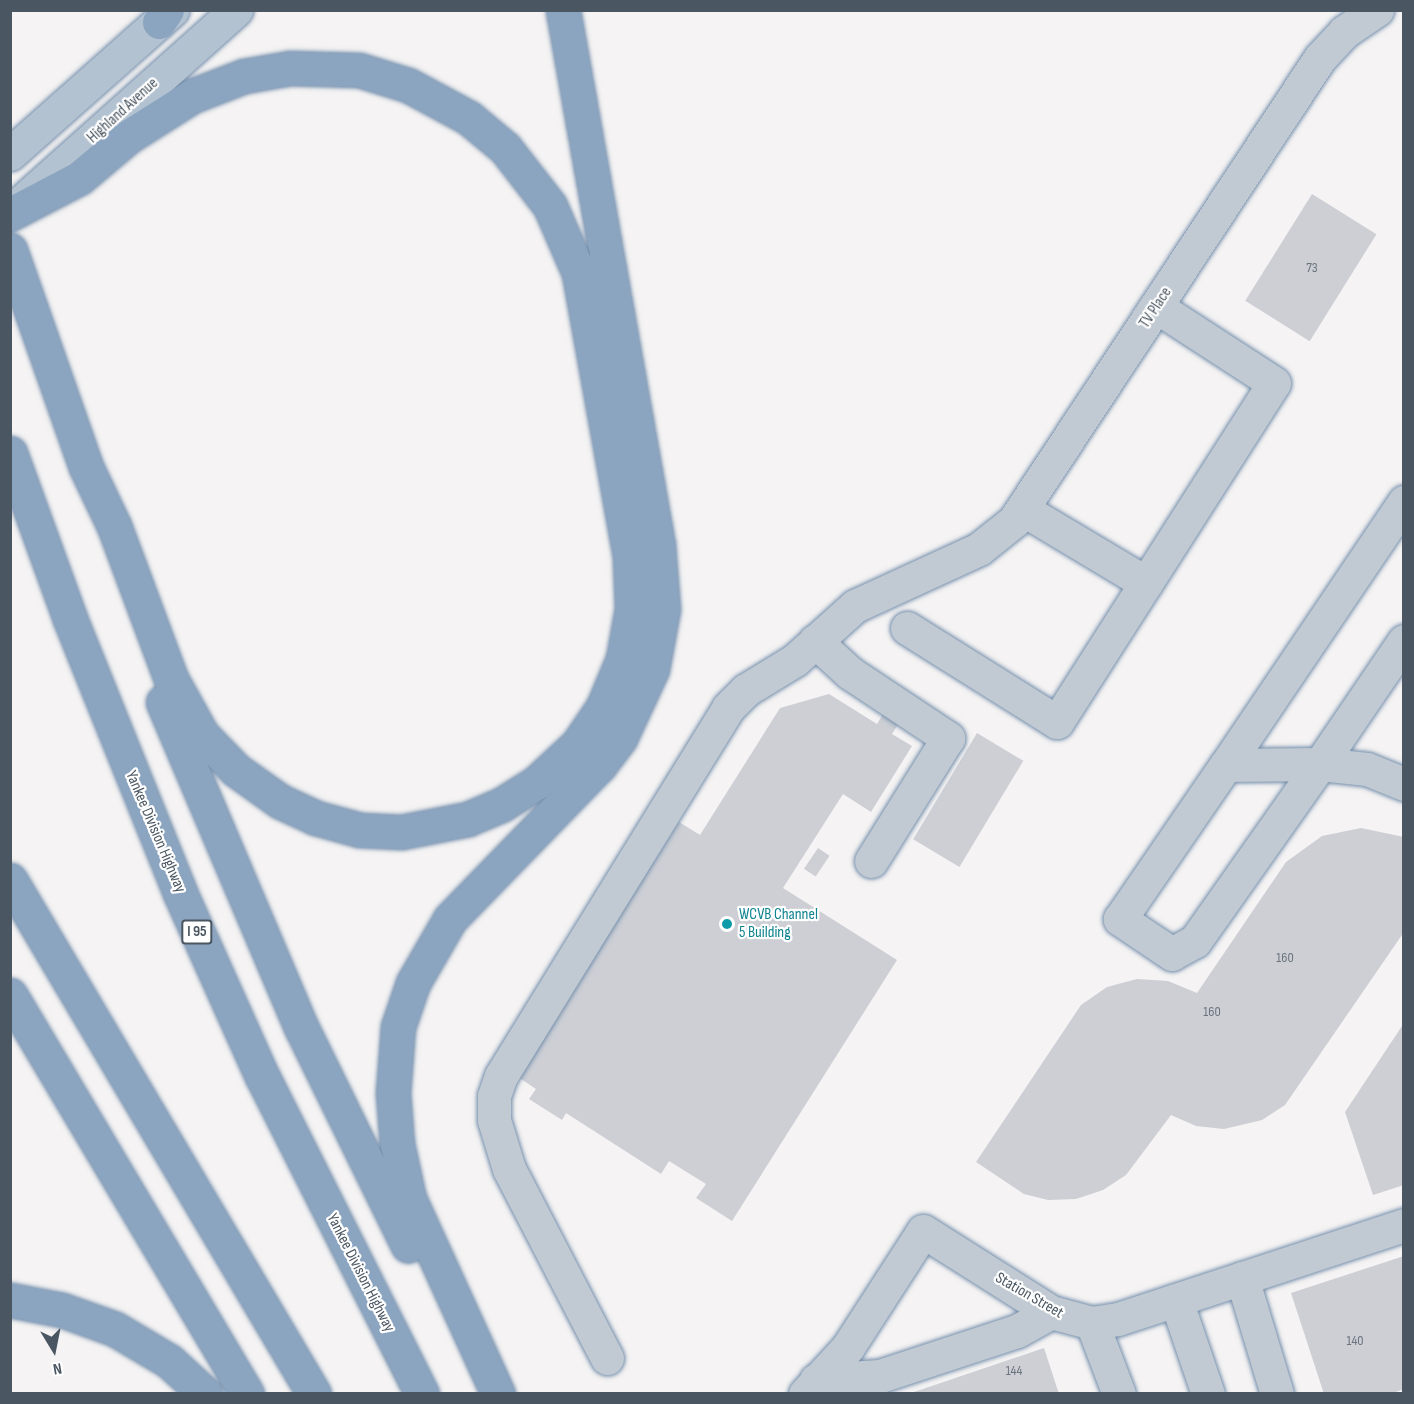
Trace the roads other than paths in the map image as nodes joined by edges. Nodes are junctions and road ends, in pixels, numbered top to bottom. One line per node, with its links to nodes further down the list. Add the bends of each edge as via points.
1 (236, 10): 6 (main road, Highland Avenue)
2 (563, 10): 37 (highway, via 658,545 663,609 652,669 620,738 599,766 450,919 413,983 398,1027 393,1103 409,1200)
3 (1377, 10): 9 (street, TV Place, via 1344,32 1320,57)
4 (166, 14): 5 (main road)
5 (18, 148)
6 (48, 186): 7 (highway); 11 (highway, via 79,178 136,130 192,96 244,76 290,68 336,68 385,77 431,95 483,128 519,162 550,206 571,250 583,290 632,579 630,626 618,672 597,717 568,754 536,783 495,807 452,823 400,832 360,830 316,818 250,781 202,735 171,679 114,526)
7 (10, 212)
8 (10, 250): 11 (highway)
9 (1157, 306): 13 (street, TV Place); 14 (street, via 1274,383)
10 (10, 453): 35 (highway, Yankee Division Highway / I 95, via 70,619 185,903 301,1155)
11 (86, 467): 36 (highway, via 101,532 129,612 258,928 395,1222 456,1337)
12 (1404, 502): 19 (street)
13 (1024, 510): 14 (street); 16 (street, TV Place, via 986,545 855,606)
14 (1146, 583): 15 (street, via 1057,722)
15 (907, 628)
16 (815, 641): 21 (street, via 850,673 948,738); 30 (street, TV Place, via 728,708 497,1086 494,1120 509,1169)
17 (1404, 641): 18 (street)
18 (1320, 764): 19 (street); 19 (street, via 1195,941 1172,954 1120,919); 20 (street, via 1367,769)
19 (1227, 765)
20 (1402, 779)
21 (871, 861)
22 (10, 880): 34 (highway)
23 (10, 995): 33 (highway)
24 (1404, 1224): 25 (street, Station Street)
25 (1242, 1278): 27 (street, Station Street); 40 (street)
26 (10, 1300): 32 (highway, via 62,1310 121,1332 169,1361)
27 (1176, 1300): 29 (street, Station Street, via 1118,1319); 39 (street)
28 (1051, 1312): 29 (street, Station Street); 31 (street, via 1017,1331 880,1376); 31 (street, Station Street, via 923,1231 848,1347)
29 (1092, 1323): 38 (street)
30 (607, 1358)
31 (810, 1387)
32 (205, 1394)
33 (247, 1394)
34 (314, 1394)
35 (422, 1394)
36 (493, 1394)
37 (498, 1394)
38 (1119, 1394)
39 (1208, 1394)
40 (1277, 1394)

